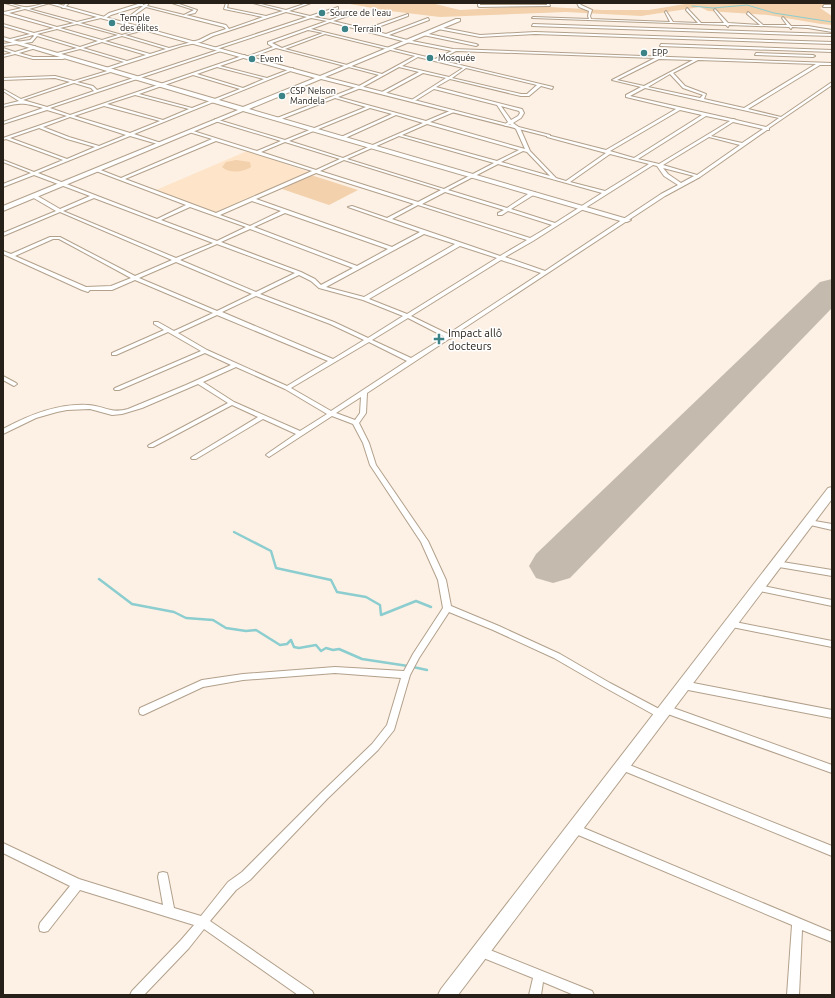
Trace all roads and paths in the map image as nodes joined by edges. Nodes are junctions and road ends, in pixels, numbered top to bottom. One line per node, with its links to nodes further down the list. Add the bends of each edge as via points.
1 (6, 3): 19 (street)
2 (49, 3): 12 (street); 19 (street)
3 (68, 3): 18 (street)
4 (174, 3): 29 (street, via 196,10)
5 (227, 3): 33 (street, via 225,8)
6 (254, 3): 23 (street)
7 (310, 3): 23 (street)
8 (479, 3): 15 (street, via 479,6)
9 (508, 3): 15 (street)
10 (548, 3): 15 (street, via 549,6)
11 (578, 3): 36 (street, via 591,11)
12 (55, 4): 18 (street)
13 (139, 4): 14 (street); 31 (street)
14 (147, 4): 29 (street); 43 (street, via 128,19)
15 (526, 5): 24 (street)
16 (824, 6): 17 (street)
17 (832, 6)
18 (63, 7): 31 (street)
19 (28, 8): 27 (street); 40 (street)
20 (337, 8): 32 (street)
21 (687, 9): 42 (street)
22 (715, 10): 44 (street)
23 (287, 11): 32 (street); 33 (street)
24 (528, 11)
25 (356, 12): 38 (street)
26 (666, 12): 41 (street)
27 (4, 13): 49 (street)
28 (748, 13): 47 (street)
29 (184, 15): 54 (street, via 225,26)
30 (407, 15): 55 (street)
31 (102, 17): 40 (street); 43 (street)
32 (309, 17): 38 (street); 83 (street)
33 (266, 18): 54 (street)
34 (783, 18): 48 (street)
35 (428, 19): 64 (street)
36 (590, 19): 39 (street); 46 (street, via 532,16)
37 (458, 20): 50 (street)
38 (329, 21): 52 (street); 55 (street)
39 (642, 21): 41 (street); 53 (street)
40 (76, 22): 49 (street); 63 (street)
41 (672, 22): 42 (street)
42 (700, 23): 44 (street)
43 (127, 24): 51 (street)
44 (727, 24): 47 (street); 57 (street)
45 (3, 25): 60 (street)
46 (533, 25): 53 (street); 59 (street)
47 (762, 25): 48 (street)
48 (789, 26): 56 (street, via 816,26); 62 (street)
49 (56, 27): 60 (street); 70 (street)
50 (438, 28): 59 (street, via 480,36); 61 (street)
51 (144, 29): 63 (street); 75 (street)
52 (308, 29): 58 (street); 82 (street, via 270,43)
53 (648, 29): 57 (street); 66 (street)
54 (228, 30): 75 (street)
55 (367, 30): 64 (street)
56 (832, 31)
57 (734, 32): 62 (street); 69 (street)
58 (325, 33): 87 (street); 88 (street)
59 (535, 33): 66 (street)
60 (33, 34): 68 (street); 74 (street, via 36,36); 81 (street)
61 (424, 34): 71 (street); 78 (street)
62 (795, 34): 65 (street); 72 (street)
63 (121, 35): 70 (street); 86 (street)
64 (386, 35): 71 (street)
65 (832, 35)
66 (652, 36): 69 (street); 79 (street)
67 (3, 38): 68 (street)
68 (11, 40): 73 (street)
69 (742, 40): 72 (street); 84 (street)
70 (103, 41): 81 (street); 94 (street)
71 (406, 42): 88 (street); 90 (street)
72 (800, 42): 76 (street); 91 (street)
73 (22, 43): 74 (street); 77 (street)
74 (30, 43): 80 (street)
75 (195, 43): 83 (street); 86 (street)
76 (832, 43)
77 (3, 45)
78 (476, 45)
79 (661, 45): 84 (street); 105 (street)
80 (35, 47): 92 (street); 99 (street)
81 (79, 47): 99 (street); 111 (street)
82 (276, 47): 87 (street); 103 (street)
83 (216, 48): 89 (street)
84 (749, 48): 91 (street); 96 (street)
85 (3, 49): 92 (street)
86 (170, 49): 95 (street)
87 (281, 49): 114 (street)
88 (388, 49): 100 (street); 114 (street)
89 (222, 50): 103 (street); 125 (street)
90 (456, 50): 104 (street); 108 (street)
91 (807, 50): 93 (street); 102 (street)
92 (15, 52): 98 (street); 99 (street, via 34,58)
93 (832, 52)
94 (146, 54): 95 (street); 97 (street)
95 (154, 54): 97 (street)
96 (756, 54): 102 (street); 110 (street)
97 (150, 55): 111 (street)
98 (3, 56)
99 (58, 56): 106 (street); 106 (street)
100 (418, 56): 108 (street); 116 (street)
101 (726, 56): 109 (street)
102 (813, 56): 112 (street)
103 (246, 57): 115 (street); 119 (street)
104 (660, 57): 105 (street); 134 (street, via 614,80)
105 (668, 57): 107 (street)
106 (73, 58): 118 (street)
107 (699, 58): 109 (street); 121 (street)
108 (435, 60): 117 (street)
109 (731, 60): 110 (street)
110 (761, 61): 112 (street)
111 (126, 62): 118 (street)
112 (820, 64): 113 (street); 156 (street)
113 (832, 64)
114 (348, 65): 123 (street); 124 (street)
115 (218, 66): 122 (street); 128 (street)
116 (399, 66): 120 (street); 123 (street)
117 (465, 68): 126 (street); 132 (street)
118 (110, 69): 125 (street); 129 (street, via 94,77)
119 (292, 69): 124 (street); 128 (street)
120 (423, 71): 126 (street); 140 (street)
121 (671, 73): 134 (street); 143 (street, via 684,87 705,95)
122 (194, 74): 131 (street); 137 (street)
123 (383, 75): 133 (street)
124 (319, 77): 133 (street); 154 (street)
125 (138, 78): 131 (street); 139 (street)
126 (449, 78): 132 (street, via 525,96); 135 (street)
127 (3, 79): 129 (street, via 55,77)
128 (268, 79): 137 (street)
129 (74, 82): 139 (street, via 92,86); 145 (street)
130 (832, 84): 161 (street)
131 (162, 85): 141 (street); 146 (street)
132 (540, 85): 136 (street)
133 (360, 87): 140 (street); 142 (street)
134 (644, 87): 143 (street); 153 (street, via 627,96)
135 (434, 88): 147 (street); 148 (street)
136 (552, 88)
137 (244, 89): 146 (street)
138 (3, 90): 145 (street)
139 (96, 91): 152 (street)
140 (383, 93): 147 (street)
141 (136, 94): 149 (street); 155 (street)
142 (335, 97): 151 (street); 162 (street)
143 (701, 100): 156 (street)
144 (3, 101): 145 (street)
145 (20, 101): 150 (street); 152 (street)
146 (214, 101): 154 (street); 155 (street)
147 (412, 101): 157 (street)
148 (498, 104): 168 (street); 168 (street, via 521,110 520,117)
149 (105, 105): 160 (street); 165 (street)
150 (3, 106)
151 (369, 107): 158 (street); 172 (street)
152 (47, 108): 160 (street); 166 (street)
153 (680, 108): 159 (street); 189 (street)
154 (242, 109): 162 (street); 163 (street)
155 (192, 110): 165 (street)
156 (744, 110): 161 (street)
157 (453, 112): 167 (street); 168 (street)
158 (395, 114): 167 (street); 178 (street)
159 (706, 114): 164 (street); 191 (street)
160 (72, 116): 169 (street); 174 (street)
161 (782, 118): 171 (street)
162 (278, 119): 172 (street)
163 (216, 120): 173 (street); 181 (street)
164 (734, 120): 171 (street); 177 (street)
165 (163, 121): 174 (street)
166 (3, 122)
167 (427, 123): 175 (street); 186 (street)
168 (508, 124): 170 (street)
169 (40, 127): 179 (street); 184 (street)
170 (518, 128): 176 (street); 187 (street)
171 (768, 129): 183 (street)
172 (313, 130): 178 (street); 181 (street)
173 (190, 131): 180 (street); 182 (street)
174 (129, 135): 182 (street); 184 (street)
175 (399, 135): 185 (street); 194 (street)
176 (548, 136): 189 (street)
177 (708, 136): 183 (street); 196 (street)
178 (342, 138): 185 (street)
179 (5, 139): 193 (street)
180 (216, 139): 188 (street); 203 (street)
181 (285, 141): 188 (street); 190 (street)
182 (160, 144): 197 (street)
183 (744, 145): 201 (street)
184 (99, 147): 193 (street)
185 (372, 147): 190 (street); 200 (street)
186 (522, 150): 187 (street); 194 (street)
187 (528, 151): 202 (street)
188 (258, 152): 198 (street)
189 (608, 152): 191 (street); 204 (street)
190 (343, 159): 198 (street); 208 (street)
191 (635, 159): 195 (street)
192 (3, 160): 199 (street)
193 (67, 160): 199 (street)
194 (497, 163): 200 (street); 202 (street)
195 (652, 164): 196 (street); 210 (street)
196 (659, 166): 201 (street); 206 (street, via 671,179)
197 (97, 170): 203 (street); 205 (street)
198 (316, 171): 213 (street); 214 (street)
199 (34, 173): 205 (street); 207 (street)
200 (473, 176): 208 (street); 209 (street)
201 (698, 176): 206 (street)
202 (555, 179): 204 (street)
203 (122, 180): 215 (street)
204 (567, 182): 210 (street)
205 (63, 184): 211 (street); 212 (street)
206 (681, 184): 226 (street)
207 (3, 186)
208 (444, 190): 214 (street); 219 (street)
209 (533, 193): 217 (street); 219 (street)
210 (606, 193): 217 (street)
211 (34, 196): 218 (street); 220 (street)
212 (92, 197): 220 (street); 224 (street)
213 (251, 199): 221 (street); 222 (street)
214 (418, 204): 225 (street); 231 (street)
215 (190, 205): 222 (street); 224 (street)
216 (350, 207): 225 (street)
217 (582, 207): 226 (street); 227 (street)
218 (3, 209)
219 (507, 209): 223 (street); 227 (street)
220 (60, 211): 230 (street); 238 (street)
221 (285, 211): 228 (street); 234 (street)
222 (216, 214): 228 (street)
223 (500, 214)
224 (158, 220): 232 (street)
225 (387, 220): 229 (street)
226 (627, 220): 241 (street)
227 (555, 224): 231 (street)
228 (250, 228): 232 (street); 239 (street)
229 (424, 232): 233 (street); 234 (street)
230 (3, 235)
231 (531, 240): 237 (street)
232 (218, 242): 238 (street); 240 (street)
233 (459, 244): 237 (street); 247 (street)
234 (392, 249): 239 (street)
235 (3, 252): 236 (street)
236 (13, 255): 242 (street, via 52,238 60,238); 244 (street)
237 (500, 258): 241 (street); 249 (street)
238 (178, 260): 242 (street); 246 (street)
239 (358, 268): 243 (street)
240 (299, 273): 243 (street, via 313,280); 246 (street)
241 (546, 273): 253 (street)
242 (135, 278): 244 (street, via 112,288); 248 (street)
243 (321, 288): 247 (street)
244 (84, 289): 245 (street)
245 (90, 291)
246 (256, 294): 248 (street); 254 (street, via 332,323)
247 (365, 299): 249 (street)
248 (218, 314): 252 (street); 257 (street)
249 (406, 315): 253 (street); 254 (street)
250 (156, 323): 251 (street)
251 (169, 330): 252 (street); 256 (street)
252 (176, 333): 255 (street)
253 (450, 336): 258 (street)
254 (367, 341): 257 (street); 258 (street)
255 (205, 351): 259 (street); 264 (street)
256 (114, 354)
257 (333, 361): 263 (street)
258 (412, 361): 265 (street)
259 (235, 365): 261 (street); 263 (street)
260 (3, 378): 262 (street)
261 (199, 382): 266 (street); 270 (street, via 122,412 113,413 90,407 49,412)
262 (14, 384)
263 (287, 388): 267 (street)
264 (117, 389)
265 (364, 393): 267 (street); 269 (street, via 362,418)
266 (232, 403): 268 (street); 272 (street)
267 (332, 414): 269 (street); 271 (street)
268 (262, 417): 271 (street); 274 (street)
269 (356, 423): 282 (street, via 373,465 424,541 442,580)
270 (3, 432)
271 (301, 434): 273 (street)
272 (151, 446)
273 (269, 455)
274 (194, 458)
275 (831, 494): 276 (street)
276 (809, 522): 277 (street); 278 (street)
277 (832, 527)
278 (776, 564): 279 (street); 280 (street)
279 (832, 574)
280 (758, 588): 281 (street); 283 (street)
281 (832, 603)
282 (447, 608): 285 (street); 288 (street, via 557,656 607,685)
283 (730, 624): 284 (street); 286 (street)
284 (832, 644)
285 (406, 675): 287 (street, via 335,670 243,677 202,684); 298 (street, via 391,727 375,747 246,876 232,886)
286 (684, 685): 288 (street); 289 (street)
287 (143, 711)
288 (663, 712): 290 (street); 291 (street)
289 (832, 714)
290 (622, 766): 292 (street); 294 (street)
291 (832, 769)
292 (574, 829): 299 (street); 302 (street)
293 (3, 848): 296 (street)
294 (832, 851)
295 (163, 877): 297 (street)
296 (78, 884): 297 (street); 300 (street)
297 (170, 911): 298 (street)
298 (202, 922): 304 (street, via 185,944); 305 (street)
299 (798, 923): 301 (street); 309 (street)
300 (44, 927)
301 (832, 937)
302 (480, 951): 303 (street); 306 (street)
303 (539, 976): 307 (street); 308 (street)
304 (136, 995)
305 (308, 995)
306 (447, 995)
307 (534, 995)
308 (588, 995)
309 (794, 995)

